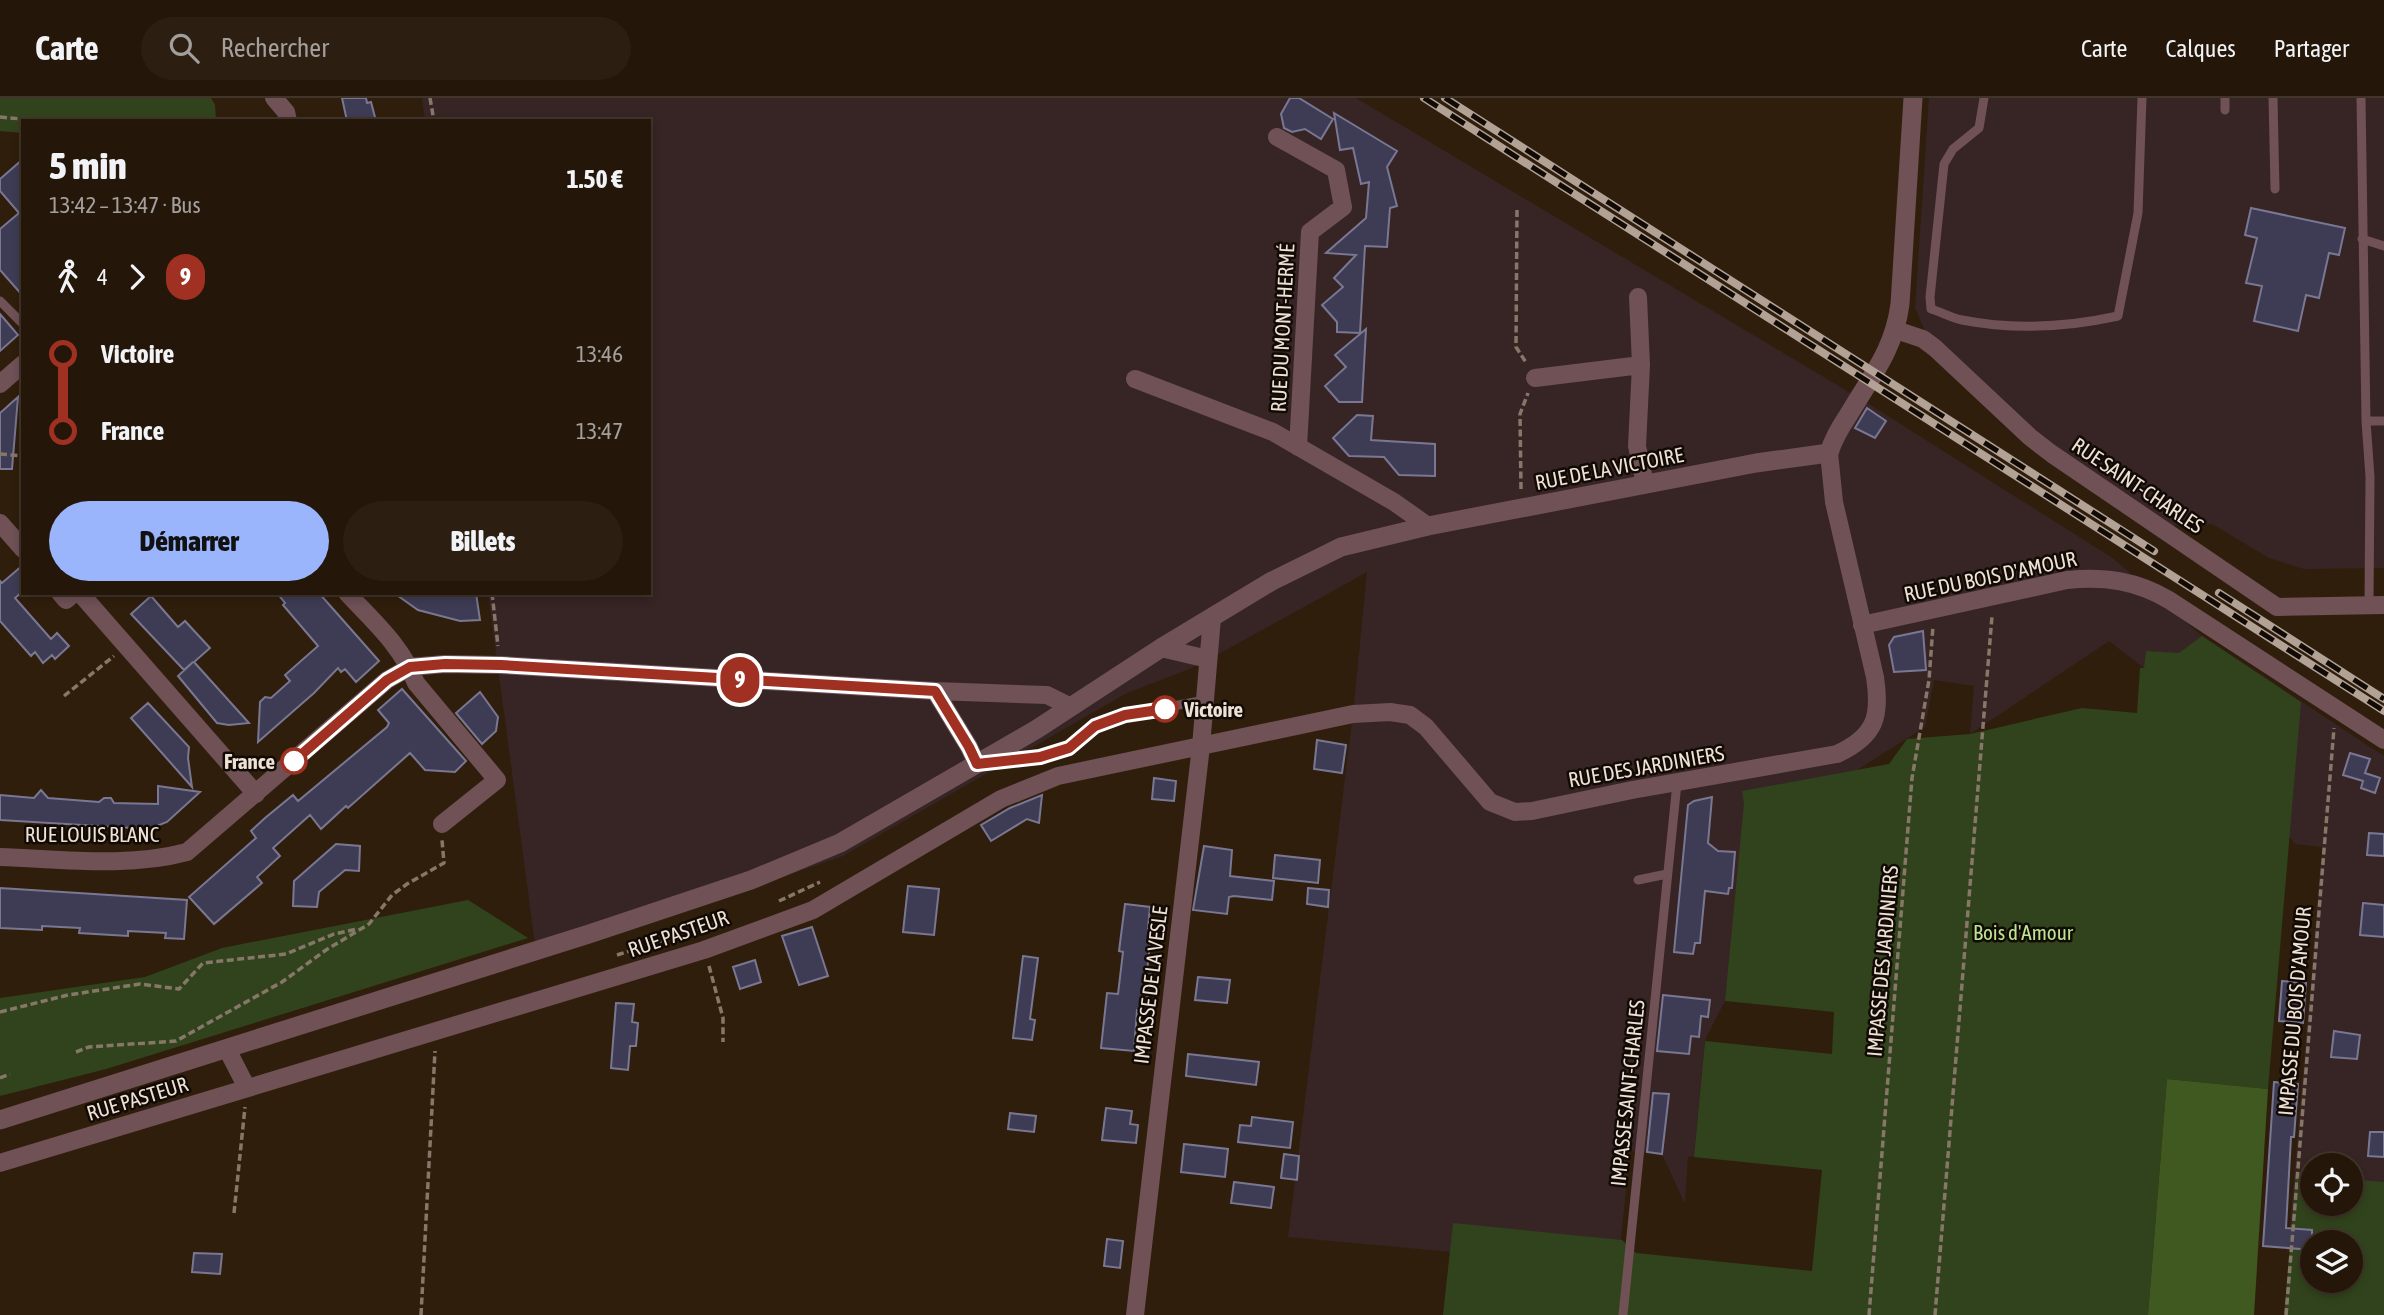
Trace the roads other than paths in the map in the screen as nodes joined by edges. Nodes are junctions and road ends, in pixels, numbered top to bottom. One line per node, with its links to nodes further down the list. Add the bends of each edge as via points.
1 (274, 98): 9 (street)
2 (1913, 98): 17 (street)
3 (1984, 98): 4 (lane, via 1979,128 1953,149 1944,164 1931,309 1961,320 2077,325 2118,316 2137,213)
4 (2141, 98)
5 (2225, 98): 8 (lane)
6 (2273, 98): 11 (lane)
7 (2361, 98): 12 (lane)
8 (2225, 110)
9 (288, 119)
10 (1278, 137): 25 (street, RUE DU MONT-HERMÉ, via 1336,170 1343,207 1310,232)
11 (2275, 189)
12 (2362, 239): 13 (lane); 23 (lane)
13 (2384, 246)
14 (1638, 297): 18 (street)
15 (0, 301): 16 (lane)
16 (21, 322)
17 (1896, 330): 26 (street); 33 (street, RUE SAINT-CHARLES, via 1923,339 2052,454 2277,607)
18 (1641, 365): 20 (street); 27 (street, via 1637,446)
19 (21, 366): 22 (street)
20 (1535, 378)
21 (1135, 379): 25 (street, via 1273,432)
22 (1, 383)
23 (2366, 421): 24 (lane); 33 (lane)
24 (2384, 421)
25 (1298, 447): 29 (street)
26 (1829, 453): 27 (street, RUE DE LA VICTOIRE); 35 (street, via 1834,502)
27 (1645, 484): 29 (street, RUE DE LA VICTOIRE)
28 (0, 523): 30 (street)
29 (1428, 526): 34 (street, RUE DE LA VICTOIRE, via 1342,547 1272,581)
30 (21, 547)
31 (82, 595): 47 (street)
32 (349, 595): 38 (street, via 397,646)
33 (2376, 605)
34 (1212, 618): 36 (street, RUE DE LA VICTOIRE); 37 (street, IMPASSE DE LA VESLE)
35 (1862, 625): 43 (street, RUE DU BOIS D'AMOUR, via 2032,586 2083,578 2122,580 2169,600); 46 (street, RUE DES JARDINIERS, via 1879,703 1872,726 1857,743 1822,758)
36 (1161, 648): 37 (street); 41 (street, RUE DE LA VICTOIRE)
37 (1208, 659): 40 (street, IMPASSE DE LA VESLE)
38 (410, 667): 39 (street, via 501,665); 47 (street, RUE LOUIS BLANC, via 387,680); 48 (street, via 416,683 497,780)
39 (935, 691): 41 (street, via 1047,695); 45 (street)
40 (1205, 701): 44 (street, IMPASSE DE LA VESLE); 45 (lane, via 1125,715 1095,726 1069,748 1040,757)
41 (1071, 707): 45 (street, RUE DE LA VICTOIRE)
42 (1353, 714): 44 (street, RUE PASTEUR); 46 (street, RUE DES JARDINIERS, via 1410,715 1426,727 1490,802 1515,812)
43 (2384, 740)
44 (1201, 746): 53 (street, RUE PASTEUR, via 1058,776 1000,799 813,910 704,950); 56 (street, IMPASSE DE LA VESLE)
45 (977, 764): 52 (street, RUE DE LA VICTOIRE, via 840,843 751,880)
46 (1677, 783): 50 (lane, IMPASSE SAINT-CHARLES)
47 (256, 794): 49 (street, RUE LOUIS BLANC, via 187,852 162,859)
48 (442, 824)
49 (0, 857)
50 (1667, 874): 51 (lane); 57 (lane, IMPASSE SAINT-CHARLES)
51 (1638, 880)
52 (227, 1049): 53 (street); 54 (street, RUE DE LA VICTOIRE)
53 (247, 1088): 55 (street, RUE PASTEUR)
54 (0, 1120)
55 (0, 1163)
56 (1135, 1315)
57 (1623, 1315)

